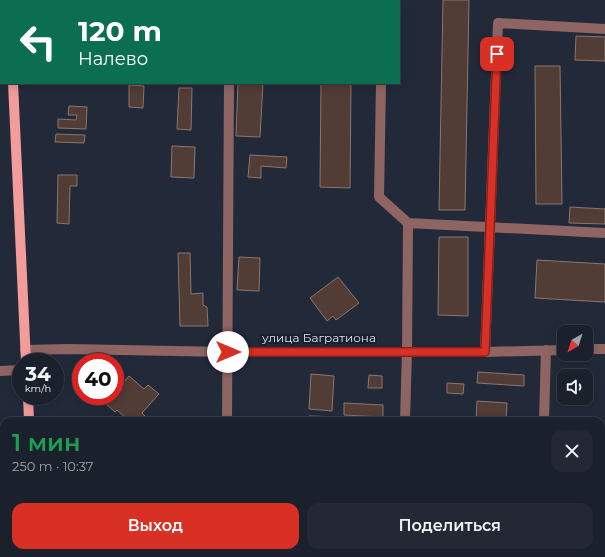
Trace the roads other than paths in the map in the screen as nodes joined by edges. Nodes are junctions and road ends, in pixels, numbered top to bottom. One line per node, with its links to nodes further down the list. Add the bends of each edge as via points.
1 (605, 29): 6 (street, via 498,23)
2 (13, 84): 10 (main road)
3 (229, 84): 14 (street)
4 (381, 84): 5 (street, via 379,197)
5 (408, 223): 6 (street); 13 (street)
6 (490, 227): 7 (street); 15 (street)
7 (605, 233)
8 (593, 349): 9 (street)
9 (605, 349)
10 (25, 350): 14 (street, улица Багратиона); 16 (main road)
11 (546, 350): 12 (street, улица Багратиона); 15 (street, улица Багратиона); 23 (street)
12 (557, 350)
13 (407, 351): 14 (street, улица Багратиона); 15 (street, улица Багратиона); 22 (street)
14 (228, 352): 21 (street)
15 (485, 352)
16 (25, 353)
17 (12, 370): 18 (street)
18 (0, 371)
19 (28, 405): 20 (main road)
20 (29, 417)
21 (227, 417)
22 (405, 417)
23 (544, 417)

